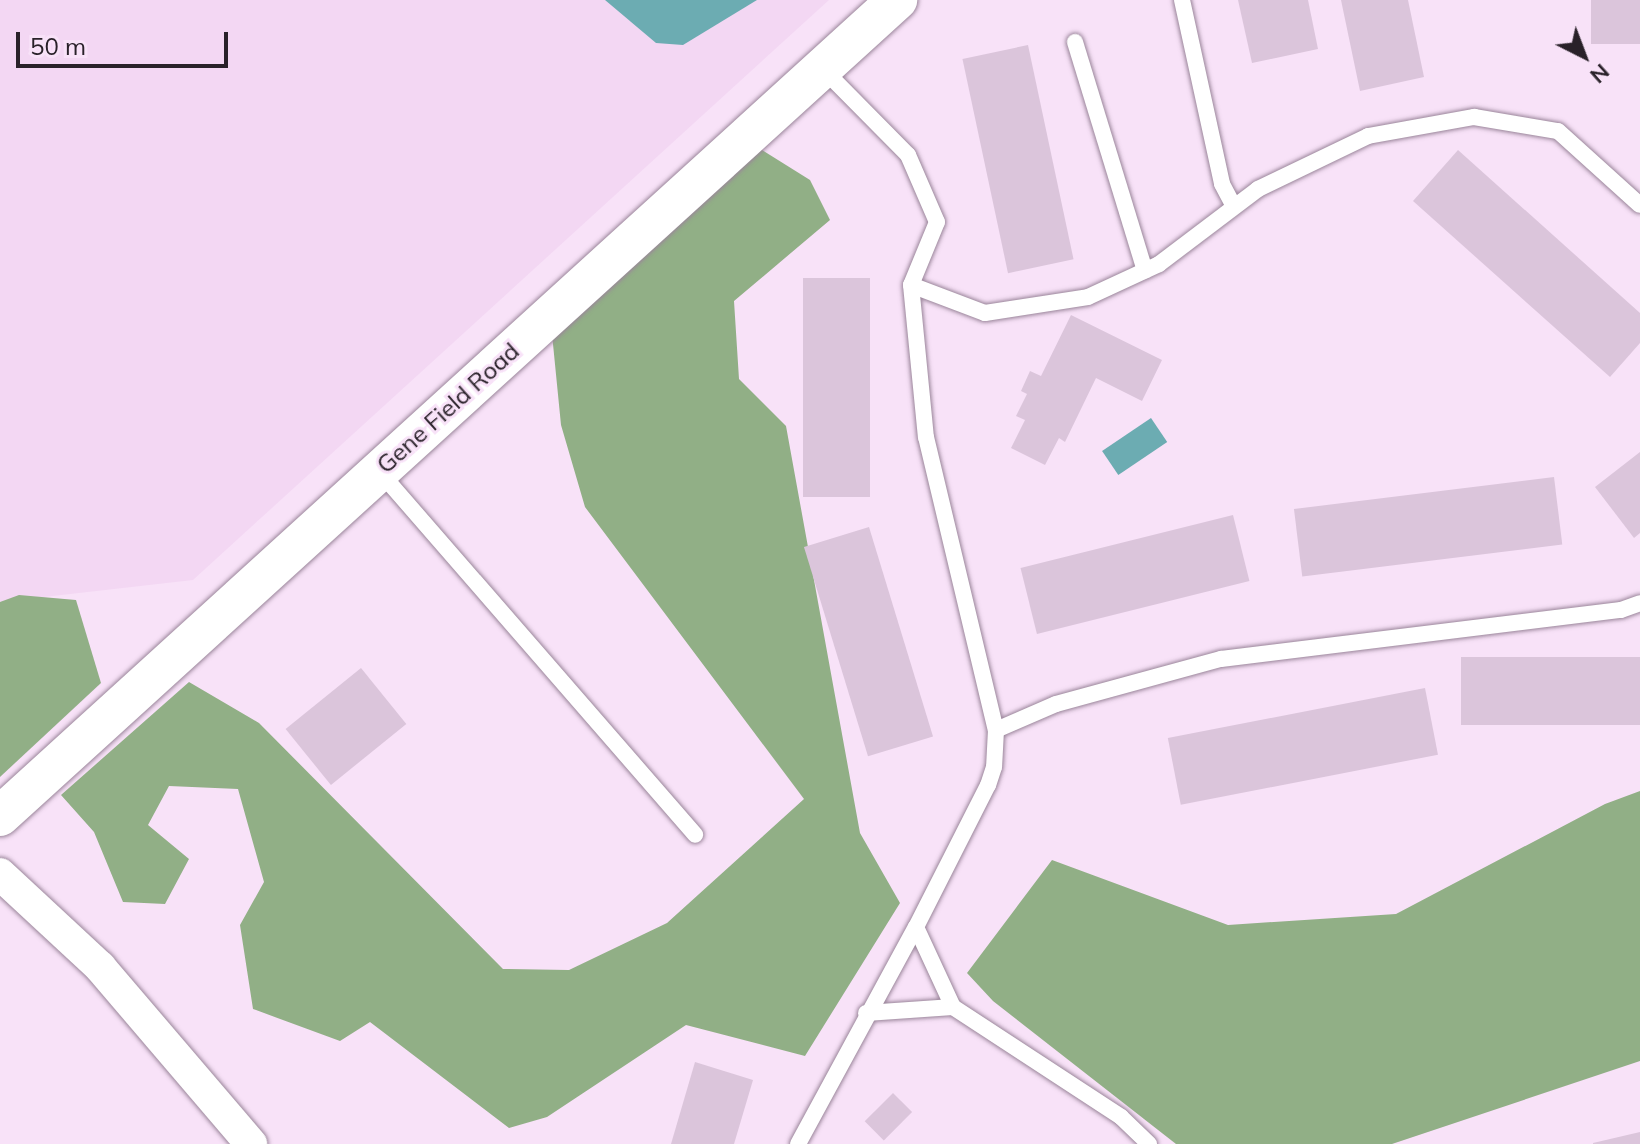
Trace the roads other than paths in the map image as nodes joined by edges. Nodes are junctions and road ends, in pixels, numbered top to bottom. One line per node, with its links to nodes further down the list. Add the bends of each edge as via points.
1 (897, 0): 4 (street, Gene Field Road)
2 (1182, 0): 5 (lane, via 1222,184)
3 (1075, 42): 7 (lane)
4 (822, 68): 8 (lane, via 908,155 937,222); 9 (street, Gene Field Road)
5 (1233, 205): 6 (lane, via 1368,136 1474,117 1558,131); 7 (lane)
6 (1640, 205)
7 (1145, 271): 8 (lane, via 1088,297 985,313)
8 (911, 285): 11 (lane, via 926,437)
9 (379, 471): 12 (street, Gene Field Road); 13 (lane)
10 (1640, 603): 11 (lane, via 1621,610 1221,659 1056,704)
11 (996, 730): 15 (lane, via 988,785)
12 (0, 816)
13 (695, 835)
14 (0, 874): 18 (street, via 100,967)
15 (916, 927): 16 (lane); 17 (lane)
16 (953, 1007): 17 (lane); 20 (lane, via 1121,1117)
17 (866, 1013): 19 (lane)
18 (251, 1144)
19 (798, 1144)
20 (1149, 1144)

